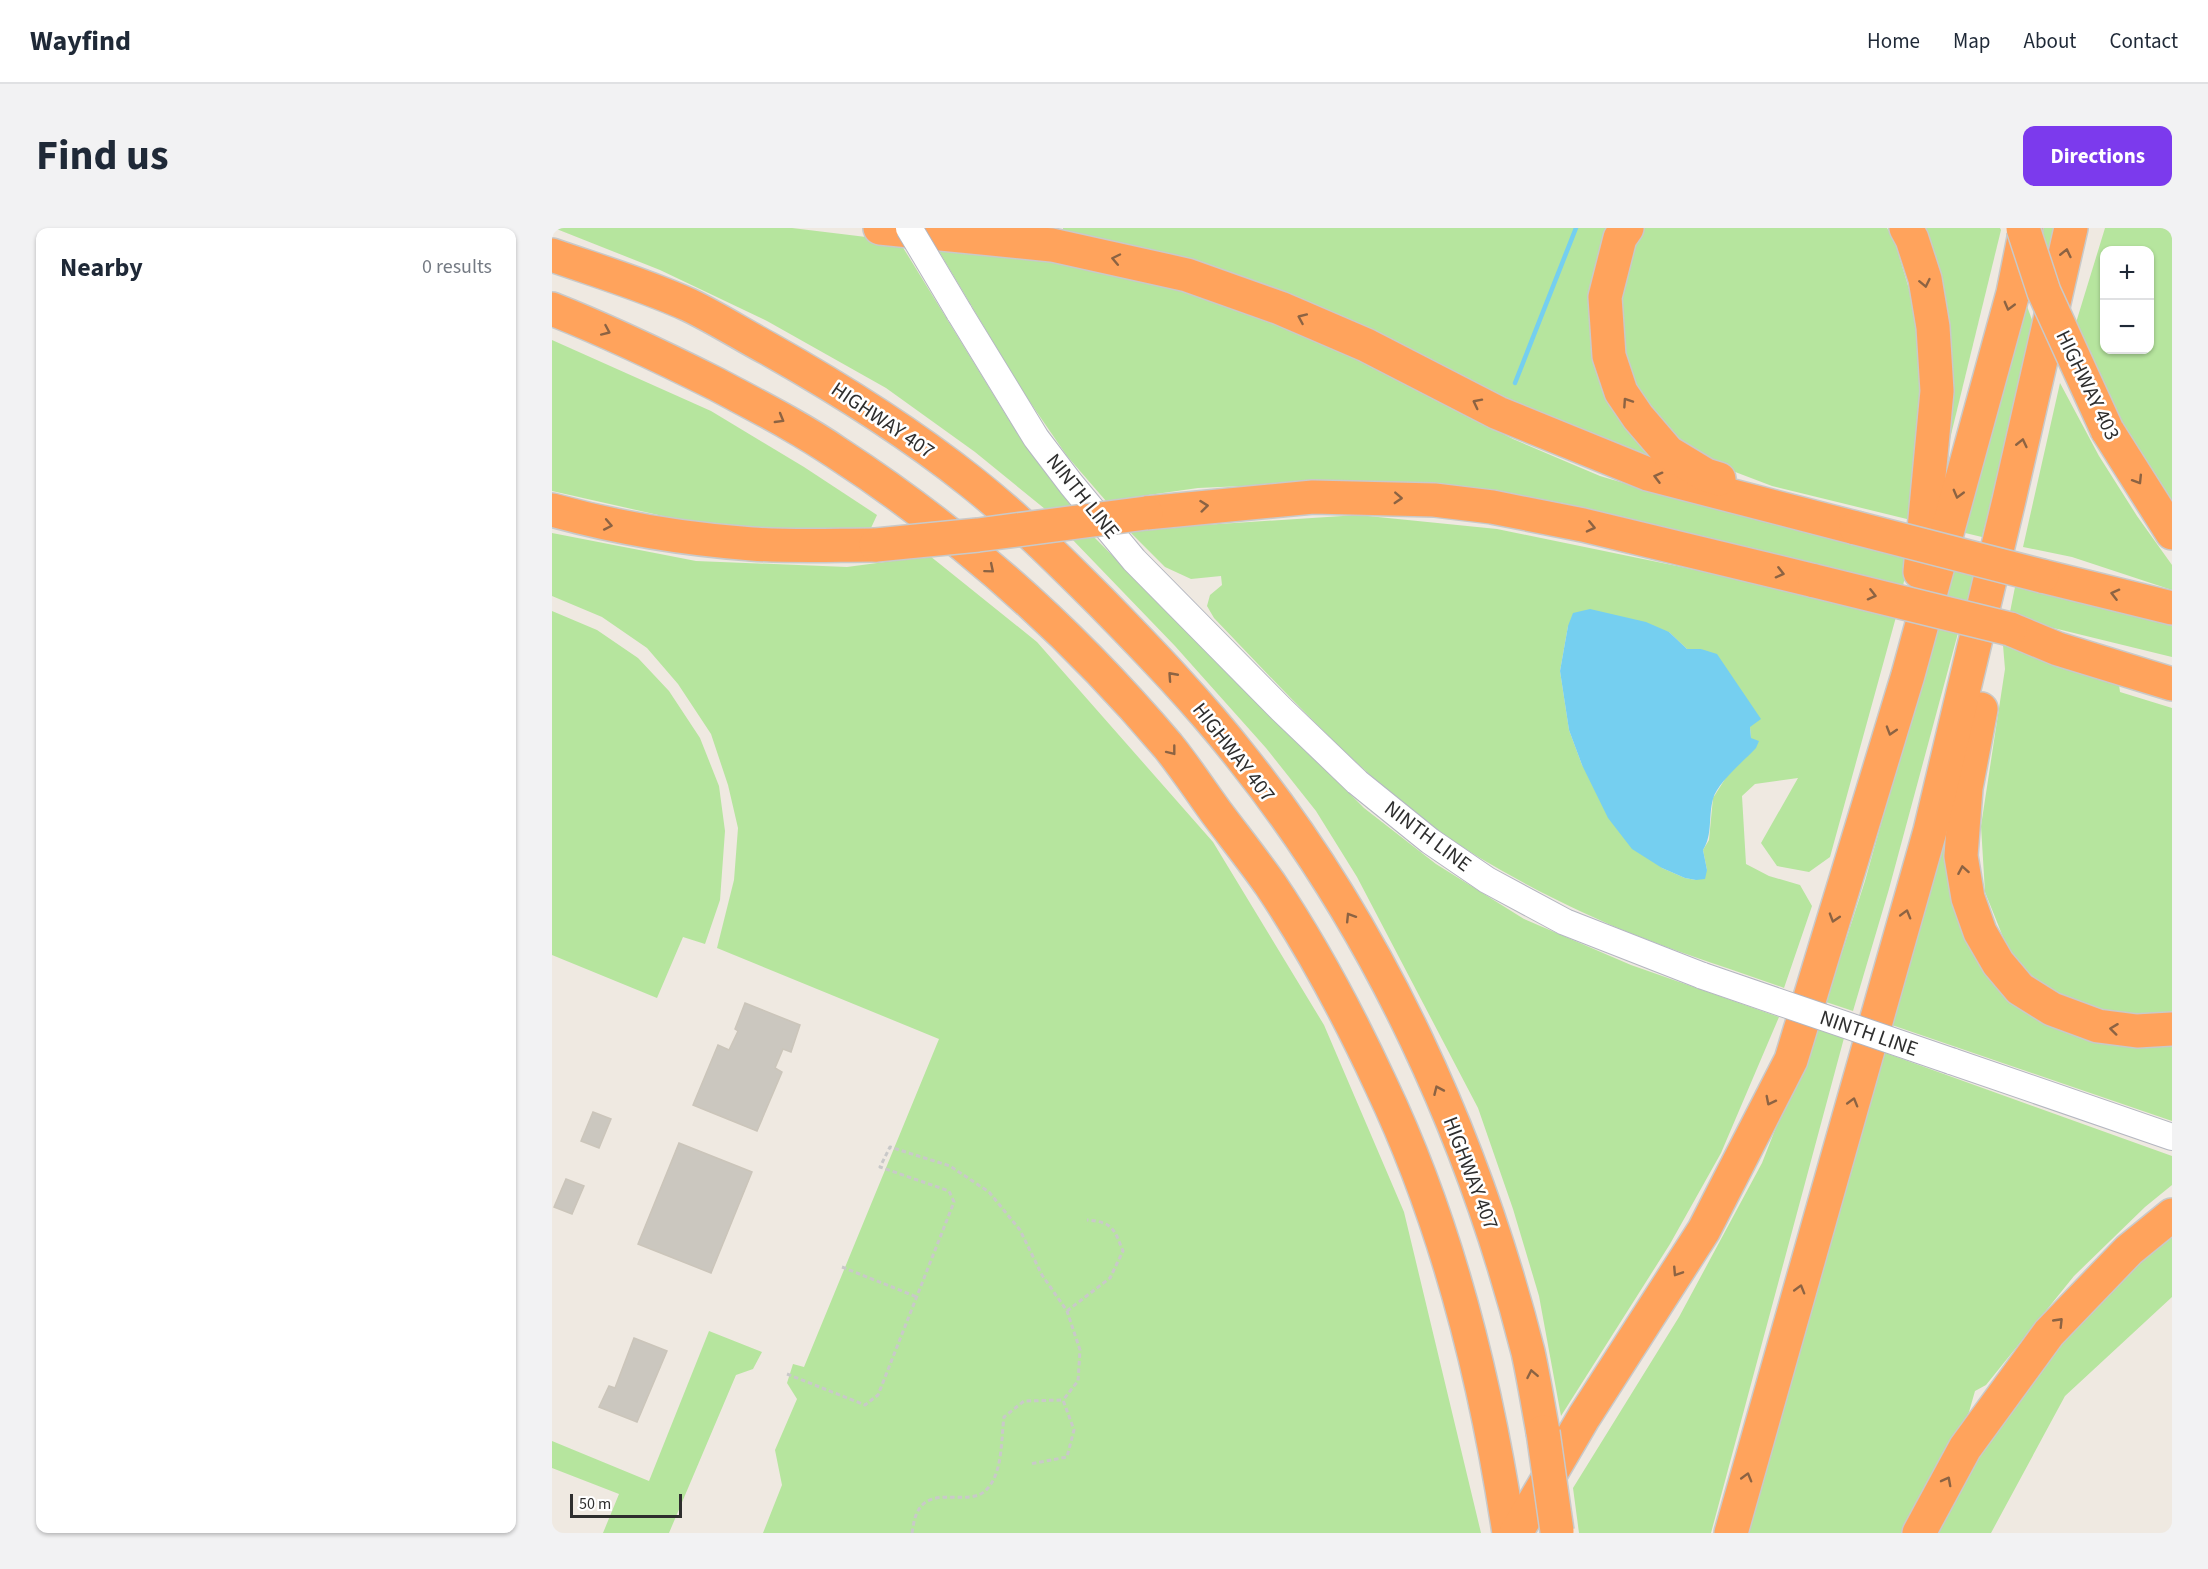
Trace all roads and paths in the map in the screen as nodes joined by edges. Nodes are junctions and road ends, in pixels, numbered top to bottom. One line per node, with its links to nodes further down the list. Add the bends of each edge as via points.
1 (880, 228): 11 (highway, one-way to 1, via 1648,474 1498,413 1366,345 1280,308 1187,275 1052,245)
2 (909, 228): 19 (main road, NINTH LINE, bridge, via 1036,438 1134,560 1357,782 1430,841 1487,880 1565,922 1703,976)
3 (1627, 228): 11 (highway, one-way to 3, via 1707,475 1668,452 1638,417 1621,392 1609,356 1605,297 1620,238)
4 (1906, 228): 16 (highway, one-way to 16, via 1925,279 1937,391)
5 (2025, 228): 12 (highway, HIGHWAY 403, one-way to 12, bridge, via 2044,292 2107,430); 16 (highway, one-way to 16, via 2013,293)
6 (2071, 228): 9 (highway, one-way to 6)
7 (552, 255): 28 (highway, HIGHWAY 407, one-way to 7, bridge, via 1528,1356 1498,1247 1462,1144 1411,1027 1362,937 1304,843 1243,759 1172,675 1054,555 972,482 822,379 689,305)
8 (552, 309): 30 (highway, one-way to 30, via 655,353 837,452 934,522 1029,602 1169,747 1271,886 1332,987 1382,1087 1425,1190 1454,1276 1477,1363)
9 (2009, 500): 18 (highway, one-way to 9, via 2138,1031 2098,1026 2052,1010 2020,989 1998,963 1980,932 1968,898 1961,856 1965,788 2019,518); 32 (highway, one-way to 9, via 1930,831)
10 (552, 510): 14 (highway, one-way to 14, bridge, via 601,524 670,536 753,544 876,544 1313,497 1434,500 1583,525)
11 (1856, 528): 13 (highway, one-way to 11, bridge)
12 (2172, 533)
13 (2172, 608)
14 (2067, 645): 15 (highway); 17 (highway)
15 (2172, 666)
16 (1908, 675): 31 (highway, one-way to 31, via 1791,1060 1704,1230 1584,1417)
17 (2172, 684)
18 (2172, 1029)
19 (2172, 1137)
20 (2168, 1218): 33 (highway, one-way to 20, via 1965,1448 2049,1333 2129,1250)
21 (1087, 1220): 24 (path, via 1103,1222 1116,1233 1123,1251 1110,1278)
22 (842, 1267): 23 (path)
23 (917, 1297): 24 (path, via 954,1202 949,1191 880,1167 890,1147 950,1167 989,1192 1020,1230 1042,1275); 25 (path, via 878,1395 865,1405)
24 (1067, 1311): 26 (path, via 1080,1350 1078,1381)
25 (787, 1374)
26 (1063, 1400): 27 (path, via 1074,1430 1067,1457); 29 (path, via 1024,1401 1004,1417 996,1473 986,1491 972,1497 943,1496 928,1501 917,1512)
27 (1030, 1464)
28 (1557, 1532)
29 (912, 1533)
30 (1509, 1533)
31 (1516, 1533)
32 (1731, 1533)
33 (1919, 1533)

